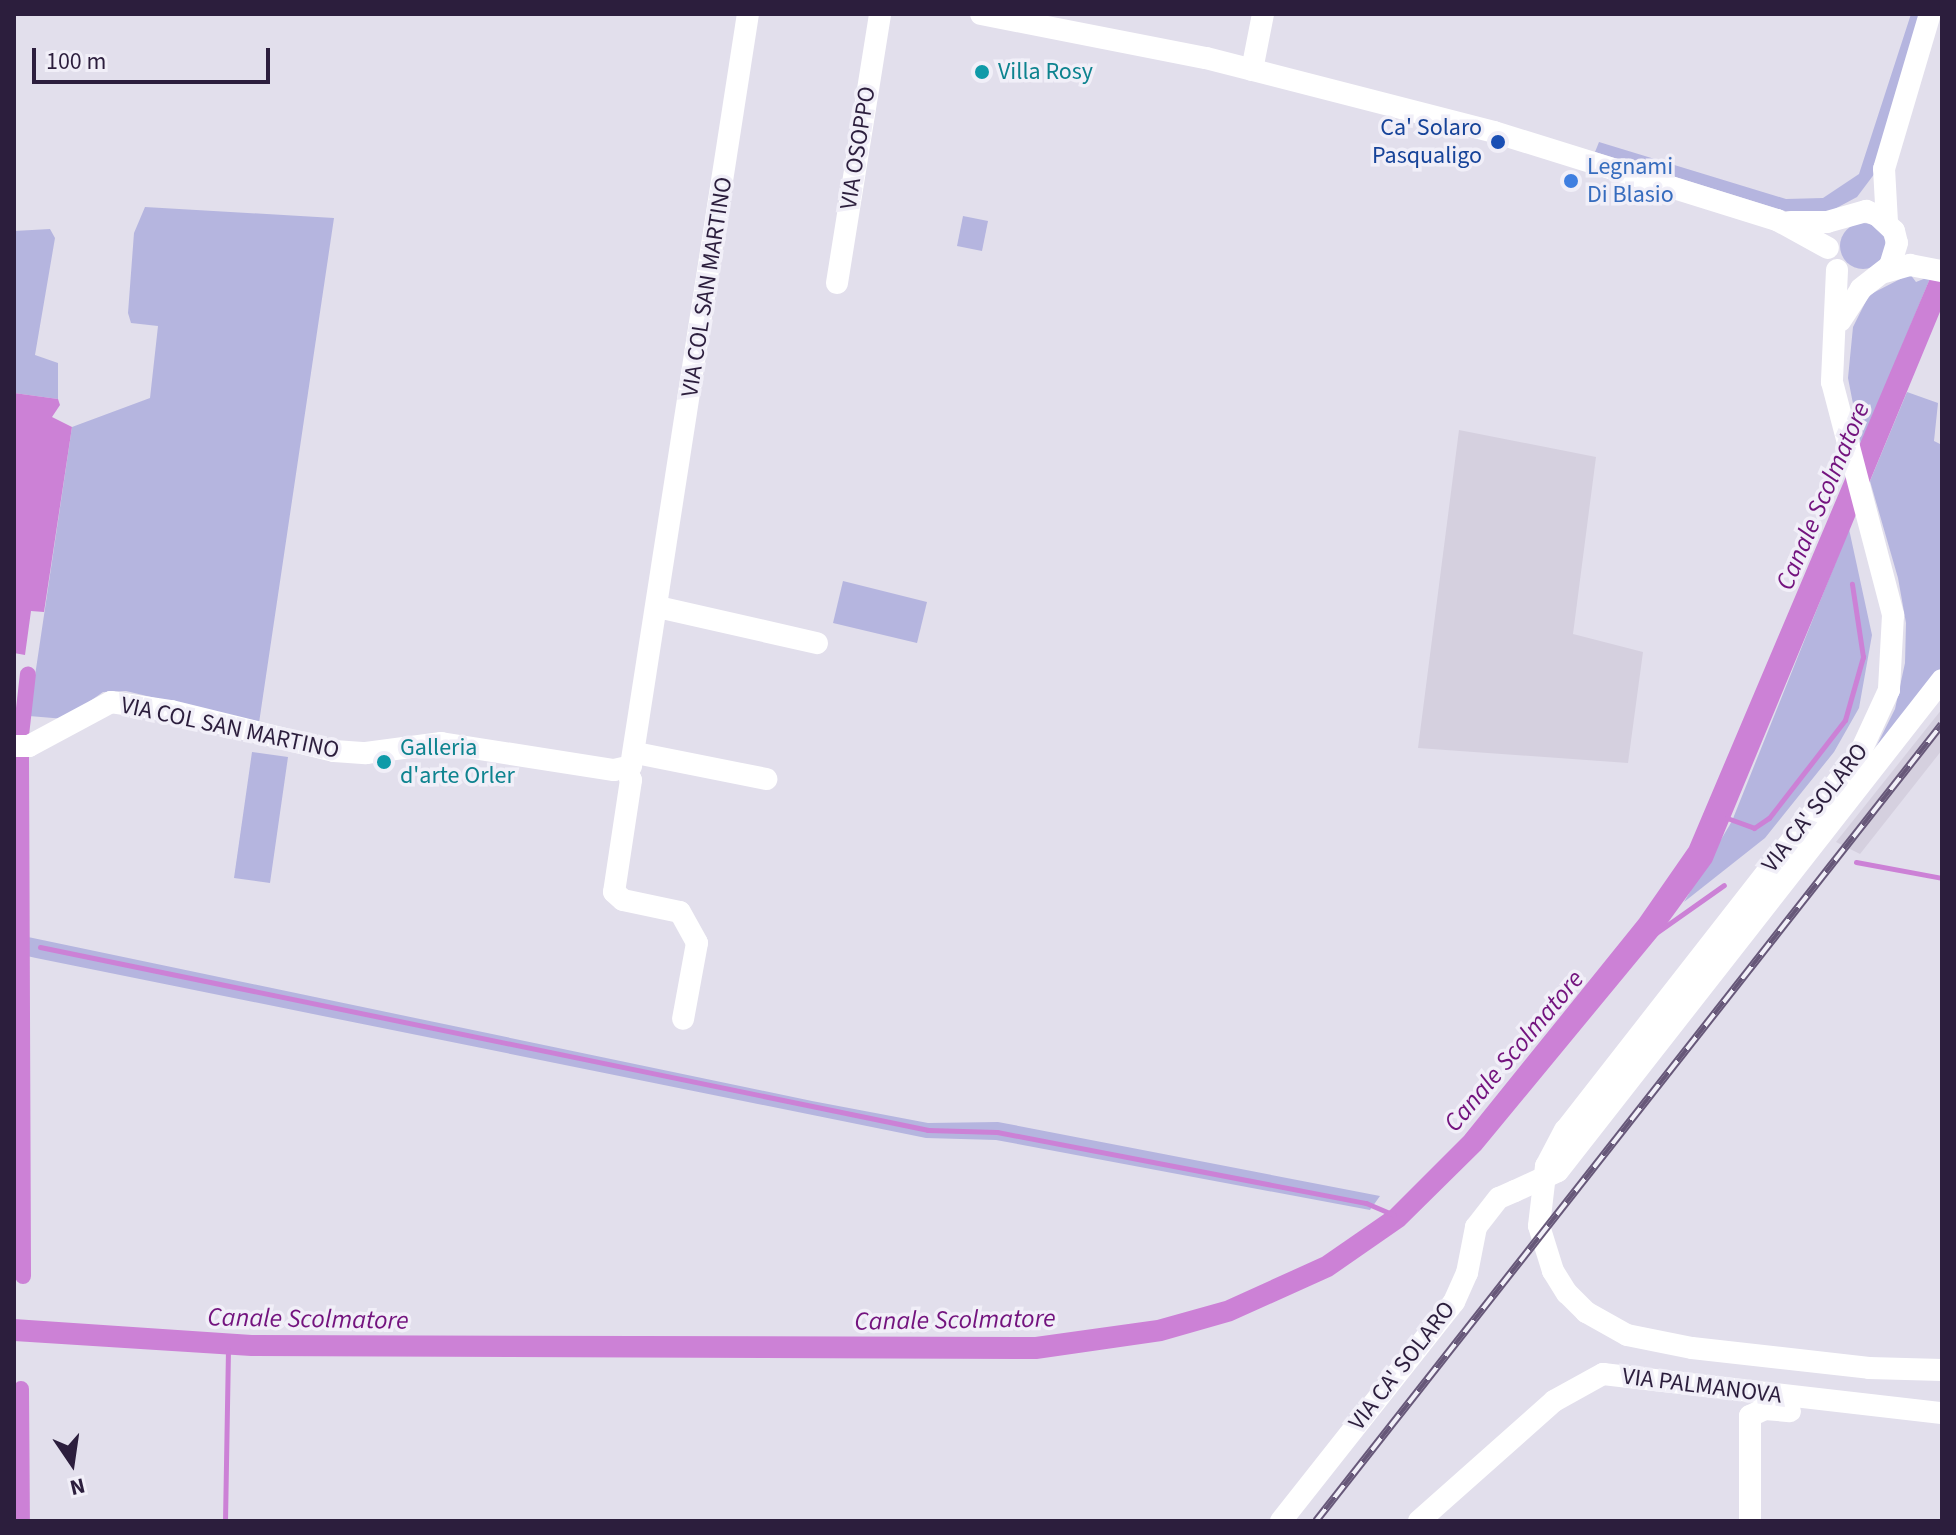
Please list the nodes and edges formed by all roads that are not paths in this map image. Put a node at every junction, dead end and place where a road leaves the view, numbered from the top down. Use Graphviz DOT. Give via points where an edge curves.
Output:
graph roads {
  1 [pos="748,14"];
  2 [pos="880,14"];
  3 [pos="981,14"];
  4 [pos="1263,14"];
  5 [pos="1930,14"];
  6 [pos="1252,70"];
  7 [pos="1884,169"];
  8 [pos="1848,215"];
  9 [pos="1777,220"];
  10 [pos="1890,226"];
  11 [pos="1828,248"];
  12 [pos="1837,270"];
  13 [pos="1938,270"];
  14 [pos="1878,275"];
  15 [pos="837,283"];
  16 [pos="1838,327"];
  17 [pos="658,607"];
  18 [pos="817,643"];
  19 [pos="1942,680"];
  20 [pos="14,746"];
  21 [pos="631,761"];
  22 [pos="766,779"];
  23 [pos="683,1019"];
  24 [pos="1942,1370"];
  25 [pos="1942,1413"];
  26 [pos="1942,1428"];
  27 [pos="1281,1521"];
  28 [pos="1419,1521"];
  29 [pos="1750,1521"];
  1 -- 17 [label="street, VIA COL SAN MARTINO"];
  2 -- 15 [label="street, VIA OSOPPO"];
  3 -- 6 [label="street"];
  4 -- 6 [label="street"];
  5 -- 7 [label="street"];
  6 -- 9 [label="street" via="1523,140"];
  7 -- 8 [label="street"];
  7 -- 10 [label="street, VIA CA' SOLARO"];
  8 -- 9 [label="street" via="1809,224"];
  8 -- 10 [label="street" via="1877,215"];
  8 -- 11 [label="street" via="1829,236"];
  9 -- 11 [label="street"];
  10 -- 13 [label="street"];
  10 -- 14 [label="street, VIA CA' SOLARO" via="1895,255"];
  11 -- 12 [label="street, VIA CA' SOLARO"];
  12 -- 14 [label="street" via="1859,280"];
  12 -- 16 [label="street, VIA CA' SOLARO"];
  13 -- 14 [label="street" via="1901,265"];
  14 -- 16 [label="street, VIA CA' SOLARO"];
  16 -- 24 [label="street, VIA CA' SOLARO" via="1832,382 1895,632 1889,690 1874,729 1565,1130 1546,1166 1539,1226 1553,1271 1567,1293 1586,1312 1627,1335 1692,1348 1869,1368"];
  17 -- 18 [label="street"];
  17 -- 21 [label="street, VIA COL SAN MARTINO"];
  19 -- 27 [label="street, VIA CA' SOLARO, bridge" via="1558,1171 1499,1198 1476,1227 1467,1273 1448,1310"];
  20 -- 21 [label="street, VIA COL SAN MARTINO" via="41,741 111,702 199,717 334,751 375,753 441,743"];
  21 -- 22 [label="street, VIA COL SAN MARTINO"];
  21 -- 23 [label="street" via="614,892 623,900 680,912 697,943"];
  25 -- 28 [label="street, VIA PALMANOVA" via="1603,1374 1554,1401"];
  26 -- 29 [label="street" via="1757,1411 1749,1421"];
}
